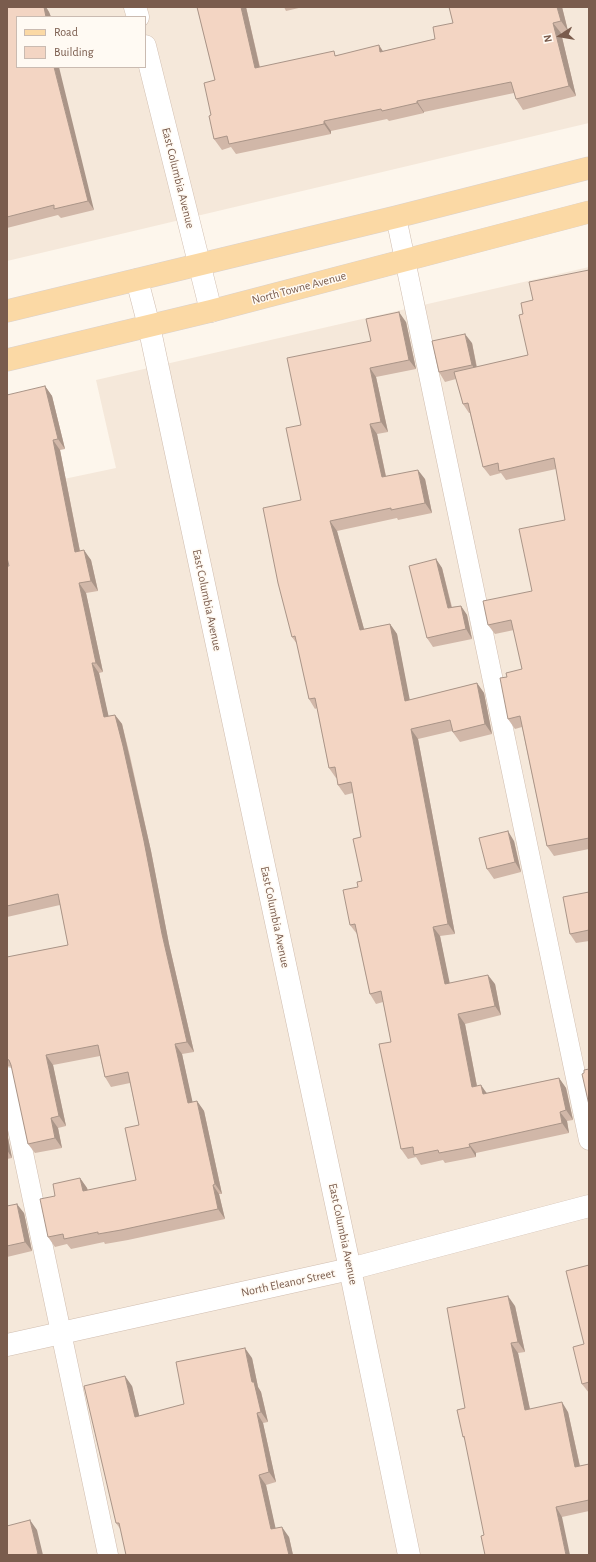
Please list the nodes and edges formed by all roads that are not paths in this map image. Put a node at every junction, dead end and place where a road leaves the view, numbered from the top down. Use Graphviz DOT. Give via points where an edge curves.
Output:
graph roads {
  1 [pos="146,50"];
  2 [pos="589,168"];
  3 [pos="589,212"];
  4 [pos="396,217"];
  5 [pos="406,260"];
  6 [pos="199,264"];
  7 [pos="137,280"];
  8 [pos="7,311"];
  9 [pos="211,311"];
  10 [pos="149,326"];
  11 [pos="7,360"];
  12 [pos="7,1076"];
  13 [pos="589,1140"];
  14 [pos="589,1206"];
  15 [pos="350,1269"];
  16 [pos="62,1333"];
  17 [pos="7,1345"];
  18 [pos="108,1555"];
  19 [pos="409,1555"];
  1 -- 6 [label="street, East Columbia Avenue"];
  2 -- 4 [label="main road"];
  3 -- 5 [label="main road, North Towne Avenue"];
  4 -- 5 [label="lane"];
  4 -- 6 [label="main road"];
  5 -- 9 [label="main road, North Towne Avenue"];
  5 -- 13 [label="lane"];
  6 -- 7 [label="main road"];
  6 -- 9 [label="street, East Columbia Avenue"];
  7 -- 8 [label="main road"];
  7 -- 10 [label="street, East Columbia Avenue"];
  9 -- 10 [label="main road, North Towne Avenue"];
  10 -- 11 [label="main road, North Towne Avenue"];
  10 -- 15 [label="street, East Columbia Avenue"];
  12 -- 16 [label="lane"];
  14 -- 15 [label="street, North Eleanor Street"];
  15 -- 16 [label="street, North Eleanor Street"];
  15 -- 19 [label="street, East Columbia Avenue"];
  16 -- 17 [label="street, North Eleanor Street"];
  16 -- 18 [label="lane"];
}
